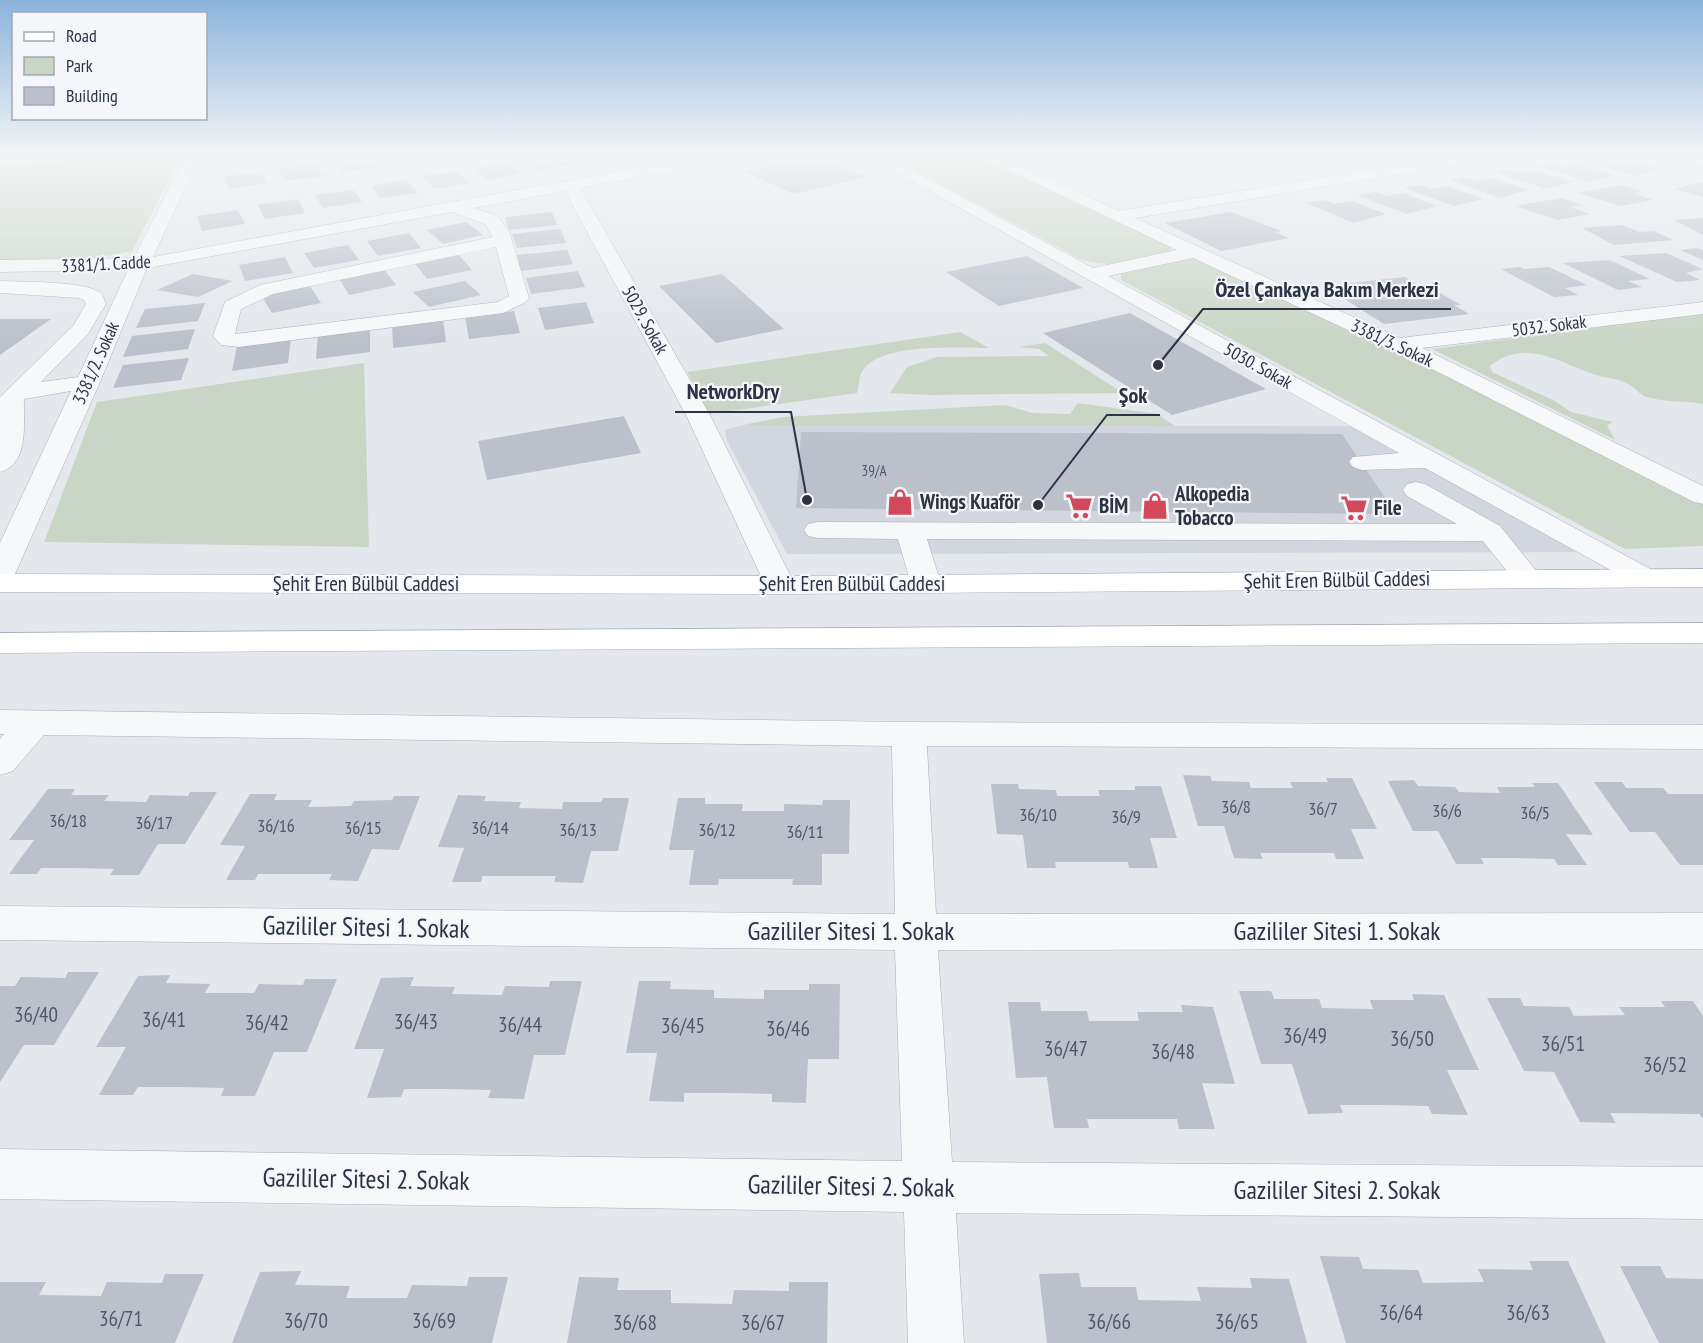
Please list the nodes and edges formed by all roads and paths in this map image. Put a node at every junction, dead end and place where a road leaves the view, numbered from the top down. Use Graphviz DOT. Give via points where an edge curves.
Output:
graph roads {
  1 [pos="164,216"];
  2 [pos="406,216"];
  3 [pos="479,216"];
  4 [pos="587,216"];
  5 [pos="983,216"];
  6 [pos="1118,216"];
  7 [pos="503,240"];
  8 [pos="1196,252"];
  9 [pos="140,264"];
  10 [pos="0,267"];
  11 [pos="1090,274"];
  12 [pos="0,287"];
  13 [pos="1703,308"];
  14 [pos="1396,345"];
  15 [pos="89,382"];
  16 [pos="16,392"];
  17 [pos="1431,460"];
  18 [pos="1362,462"];
  19 [pos="0,464"];
  20 [pos="1416,490"];
  21 [pos="1703,496"];
  22 [pos="818,530"];
  23 [pos="910,530"];
  24 [pos="1491,533"];
  25 [pos="0,574"];
  26 [pos="1527,578"];
  27 [pos="1646,578"];
  28 [pos="1703,578"];
  29 [pos="0,583"];
  30 [pos="926,584"];
  31 [pos="780,585"];
  32 [pos="1703,633"];
  33 [pos="0,643"];
  34 [pos="17,722"];
  35 [pos="909,734"];
  36 [pos="1703,737"];
  37 [pos="0,762"];
  38 [pos="0,923"];
  39 [pos="1703,931"];
  40 [pos="916,932"];
  41 [pos="0,1174"];
  42 [pos="928,1187"];
  43 [pos="1703,1193"];
  44 [pos="936,1343"];
  1 -- 9 [label="street, 3381/2. Sokak"];
  2 -- 9 [label="street, 3381/1. Cadde"];
  3 -- 7 [label="street" via="491,220"];
  4 -- 31 [label="street, 5029. Sokak" via="699,417"];
  5 -- 11 [label="street, 5030. Sokak"];
  6 -- 8 [label="street, 3381/3. Sokak"];
  7 -- 7 [label="street" via="519,298 503,307 239,341 224,336 232,306 267,289"];
  8 -- 11 [label="street"];
  8 -- 14 [label="street, 3381/3. Sokak"];
  9 -- 10 [label="street, 3381/1. Cadde"];
  9 -- 15 [label="street, 3381/2. Sokak"];
  11 -- 17 [label="street, 5030. Sokak"];
  12 -- 16 [label="street" via="81,292 93,296 96,304 81,330"];
  13 -- 14 [label="street, 5032. Sokak"];
  14 -- 21 [label="street, 3381/3. Sokak"];
  15 -- 16 [label="street"];
  15 -- 25 [label="street, 3381/2. Sokak"];
  16 -- 19 [label="street" via="12,397 9,454"];
  17 -- 18 [label="street"];
  17 -- 27 [label="street, 5030. Sokak"];
  20 -- 24 [label="street"];
  22 -- 23 [label="street"];
  23 -- 24 [label="street"];
  23 -- 30 [label="street"];
  24 -- 26 [label="street"];
  26 -- 27 [label="main road, Şehit Eren Bülbül Caddesi"];
  26 -- 30 [label="main road, Şehit Eren Bülbül Caddesi"];
  27 -- 28 [label="main road, Şehit Eren Bülbül Caddesi"];
  29 -- 31 [label="main road, Şehit Eren Bülbül Caddesi"];
  30 -- 31 [label="main road, Şehit Eren Bülbül Caddesi"];
  32 -- 33 [label="main road"];
  34 -- 35 [label="street"];
  34 -- 37 [label="street"];
  35 -- 36 [label="street"];
  35 -- 40 [label="street"];
  38 -- 40 [label="street, Gazililer Sitesi 1. Sokak"];
  39 -- 40 [label="street, Gazililer Sitesi 1. Sokak"];
  40 -- 42 [label="street"];
  41 -- 42 [label="street, Gazililer Sitesi 2. Sokak"];
  42 -- 43 [label="street, Gazililer Sitesi 2. Sokak"];
  42 -- 44 [label="street"];
}
